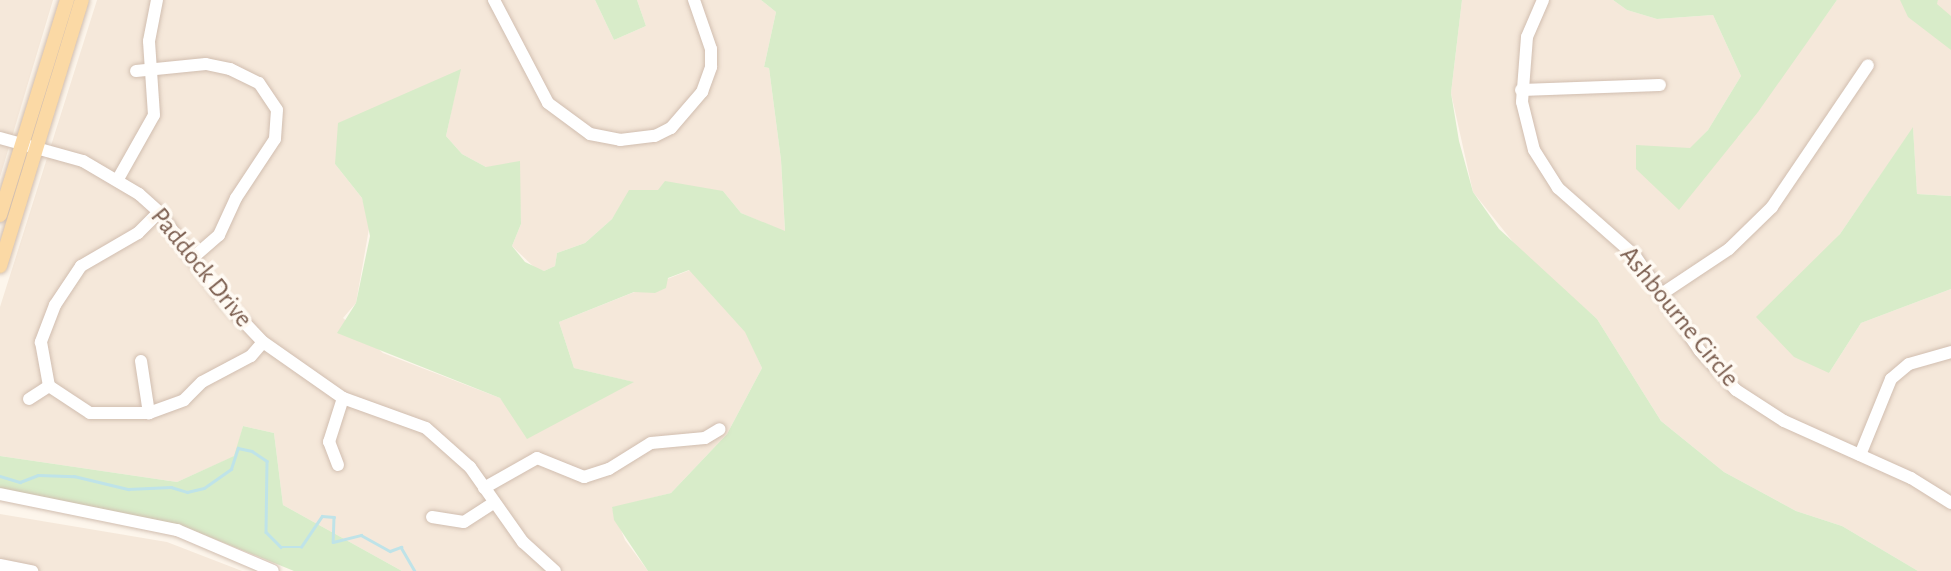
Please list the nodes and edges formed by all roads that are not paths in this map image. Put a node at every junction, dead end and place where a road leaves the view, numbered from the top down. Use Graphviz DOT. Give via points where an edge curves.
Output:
graph roads {
  1 [pos="67,0"];
  2 [pos="82,0"];
  3 [pos="157,0"];
  4 [pos="494,0"];
  5 [pos="694,0"];
  6 [pos="1542,0"];
  7 [pos="1868,65"];
  8 [pos="152,70"];
  9 [pos="136,71"];
  10 [pos="1660,85"];
  11 [pos="1521,90"];
  12 [pos="0,138"];
  13 [pos="23,141"];
  14 [pos="38,146"];
  15 [pos="118,179"];
  16 [pos="159,212"];
  17 [pos="0,215"];
  18 [pos="193,258"];
  19 [pos="0,266"];
  20 [pos="1663,293"];
  21 [pos="263,342"];
  22 [pos="1951,352"];
  23 [pos="141,361"];
  24 [pos="49,386"];
  25 [pos="343,398"];
  26 [pos="29,399"];
  27 [pos="149,413"];
  28 [pos="720,429"];
  29 [pos="1860,455"];
  30 [pos="338,465"];
  31 [pos="484,488"];
  32 [pos="0,494"];
  33 [pos="493,503"];
  34 [pos="1951,503"];
  35 [pos="432,517"];
  36 [pos="0,565"];
  37 [pos="32,571"];
  38 [pos="273,571"];
  39 [pos="555,571"];
  1 -- 13 [label="main road"];
  2 -- 14 [label="main road"];
  3 -- 8 [label="street" via="149,41"];
  4 -- 5 [label="street" via="548,103 590,134 621,140 655,136 671,128 702,92 711,67 711,49"];
  6 -- 11 [label="street, Ashbourne Circle" via="1527,37"];
  7 -- 20 [label="street" via="1766,214 1729,249"];
  8 -- 9 [label="street"];
  8 -- 15 [label="street" via="154,115"];
  8 -- 18 [label="street" via="206,64 230,69 259,83 277,110 275,139 236,198 219,235"];
  10 -- 11 [label="street"];
  11 -- 20 [label="street, Ashbourne Circle" via="1526,128 1546,173 1578,211 1635,256"];
  12 -- 13 [label="street, Paddock Drive"];
  13 -- 14 [label="street, Paddock Drive"];
  13 -- 17 [label="main road"];
  14 -- 15 [label="street, Paddock Drive"];
  14 -- 19 [label="main road"];
  15 -- 16 [label="street, Paddock Drive"];
  16 -- 18 [label="street, Paddock Drive"];
  16 -- 24 [label="street" via="138,233 81,265 55,305 41,342"];
  18 -- 21 [label="street, Paddock Drive"];
  20 -- 29 [label="street, Ashbourne Circle" via="1700,351 1736,390 1784,421"];
  21 -- 25 [label="street, Paddock Drive"];
  21 -- 27 [label="street" via="251,356 202,382 184,400"];
  22 -- 29 [label="street" via="1909,364 1892,379"];
  23 -- 27 [label="street"];
  24 -- 26 [label="street"];
  24 -- 27 [label="street" via="90,413"];
  25 -- 30 [label="street" via="329,442"];
  25 -- 31 [label="street, Paddock Drive" via="426,428 470,467"];
  28 -- 31 [label="street" via="705,438 651,443 609,469 584,477 537,458"];
  29 -- 34 [label="street, Ashbourne Circle"];
  31 -- 33 [label="street, Paddock Drive"];
  32 -- 38 [label="street" via="177,530"];
  33 -- 35 [label="street" via="464,522"];
  33 -- 39 [label="street, Paddock Drive" via="523,542"];
  36 -- 37 [label="street"];
}
